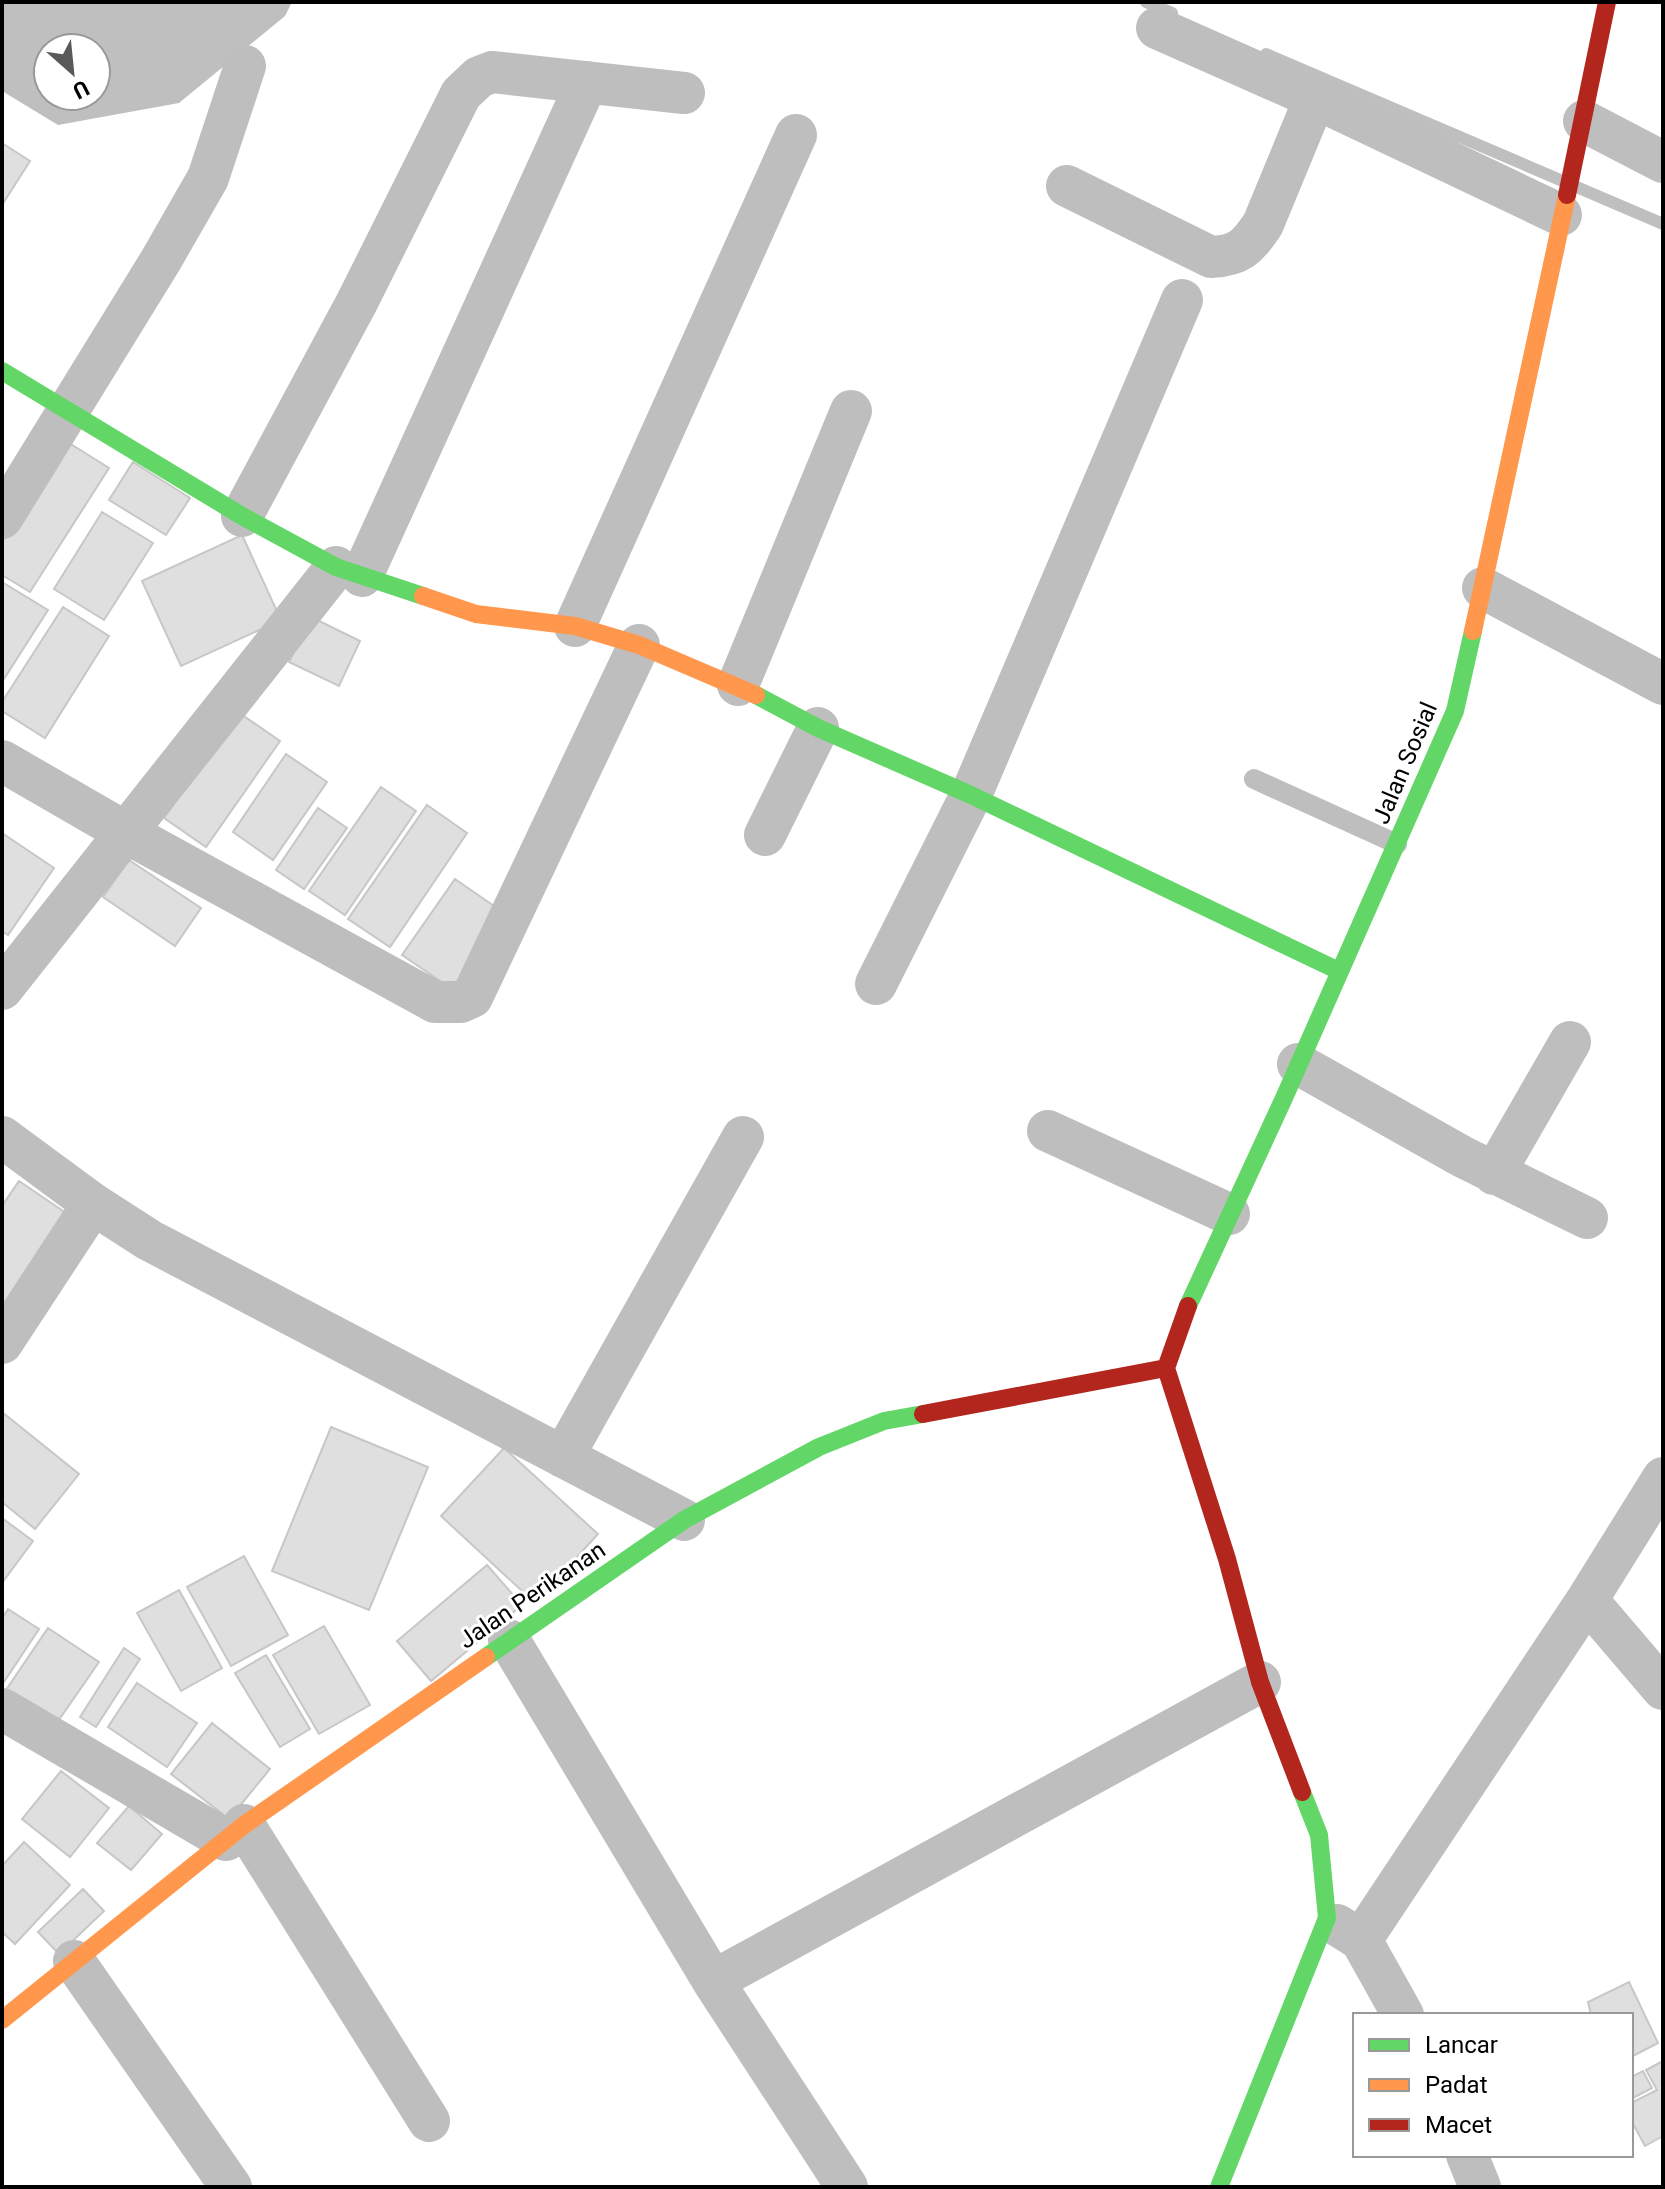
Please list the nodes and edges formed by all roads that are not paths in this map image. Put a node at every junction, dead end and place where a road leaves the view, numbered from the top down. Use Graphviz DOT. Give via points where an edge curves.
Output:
graph roads {
  1 [pos="1607,2"];
  2 [pos="1157,28"];
  3 [pos="245,66"];
  4 [pos="587,82"];
  5 [pos="684,93"];
  6 [pos="1315,98"];
  7 [pos="1580,134"];
  8 [pos="796,135"];
  9 [pos="1663,162"];
  10 [pos="1067,186"];
  11 [pos="1563,207"];
  12 [pos="1182,300"];
  13 [pos="2,371"];
  14 [pos="851,411"];
  15 [pos="67,412"];
  16 [pos="242,516"];
  17 [pos="2,518"];
  18 [pos="349,571"];
  19 [pos="1483,588"];
  20 [pos="575,626"];
  21 [pos="639,645"];
  22 [pos="1663,684"];
  23 [pos="738,685"];
  24 [pos="818,728"];
  25 [pos="2,761"];
  26 [pos="1254,779"];
  27 [pos="971,795"];
  28 [pos="125,832"];
  29 [pos="765,835"];
  30 [pos="1397,844"];
  31 [pos="1339,971"];
  32 [pos="876,984"];
  33 [pos="2,989"];
  34 [pos="1570,1042"];
  35 [pos="1298,1064"];
  36 [pos="1048,1131"];
  37 [pos="2,1137"];
  38 [pos="743,1137"];
  39 [pos="1494,1174"];
  40 [pos="93,1204"];
  41 [pos="1229,1214"];
  42 [pos="1587,1218"];
  43 [pos="2,1343"];
  44 [pos="1166,1368"];
  45 [pos="563,1457"];
  46 [pos="1663,1478"];
  47 [pos="684,1520"];
  48 [pos="1587,1600"];
  49 [pos="509,1640"];
  50 [pos="1260,1682"];
  51 [pos="1663,1689"];
  52 [pos="2,1709"];
  53 [pos="235,1832"];
  54 [pos="1344,1929"];
  55 [pos="74,1961"];
  56 [pos="713,1981"];
  57 [pos="1402,2013"];
  58 [pos="2,2020"];
  59 [pos="429,2121"];
  60 [pos="1468,2157"];
  61 [pos="231,2187"];
  62 [pos="847,2187"];
  63 [pos="1219,2187"];
  64 [pos="1480,2187"];
  1 -- 7 [label="street"];
  2 -- 6 [label="street"];
  3 -- 15 [label="street" via="208,178"];
  4 -- 5 [label="street"];
  4 -- 16 [label="street" via="492,72 461,94"];
  4 -- 18 [label="street"];
  6 -- 10 [label="street" via="1263,224 1251,243 1230,256 1211,257"];
  6 -- 11 [label="street"];
  7 -- 9 [label="street"];
  7 -- 11 [label="street, Jalan Sosial"];
  8 -- 20 [label="street"];
  11 -- 19 [label="street, Jalan Sosial"];
  12 -- 27 [label="street"];
  13 -- 15 [label="street"];
  14 -- 23 [label="street"];
  15 -- 16 [label="street"];
  15 -- 17 [label="street"];
  16 -- 18 [label="street"];
  18 -- 20 [label="street" via="476,614"];
  18 -- 28 [label="street"];
  19 -- 22 [label="street"];
  19 -- 30 [label="street, Jalan Sosial" via="1455,711"];
  20 -- 21 [label="street"];
  21 -- 23 [label="street"];
  21 -- 28 [label="street" via="472,997 461,1002 435,1002"];
  23 -- 24 [label="street"];
  24 -- 27 [label="street"];
  24 -- 29 [label="street"];
  25 -- 28 [label="street"];
  26 -- 30 [label="lane"];
  27 -- 31 [label="street"];
  27 -- 32 [label="street"];
  28 -- 33 [label="street"];
  30 -- 31 [label="street, Jalan Sosial"];
  31 -- 35 [label="street, Jalan Sosial"];
  34 -- 39 [label="street"];
  35 -- 39 [label="street"];
  35 -- 41 [label="street, Jalan Sosial"];
  36 -- 41 [label="street"];
  37 -- 40 [label="street"];
  38 -- 45 [label="street"];
  39 -- 42 [label="street"];
  40 -- 43 [label="street"];
  40 -- 45 [label="street" via="149,1240"];
  41 -- 44 [label="street, Jalan Sosial"];
  44 -- 47 [label="street, Jalan Perikanan" via="884,1421 819,1447"];
  44 -- 50 [label="street"];
  45 -- 47 [label="street"];
  46 -- 48 [label="street"];
  47 -- 49 [label="street, Jalan Perikanan"];
  48 -- 51 [label="street"];
  48 -- 54 [label="street"];
  49 -- 53 [label="street, Jalan Perikanan"];
  49 -- 56 [label="street"];
  50 -- 54 [label="street" via="1319,1835"];
  50 -- 56 [label="street"];
  52 -- 53 [label="street"];
  53 -- 55 [label="street, Jalan Perikanan"];
  53 -- 59 [label="street"];
  54 -- 57 [label="street"];
  54 -- 63 [label="street"];
  55 -- 58 [label="street, Jalan Perikanan"];
  55 -- 61 [label="street"];
  56 -- 62 [label="street"];
  60 -- 64 [label="street"];
}
